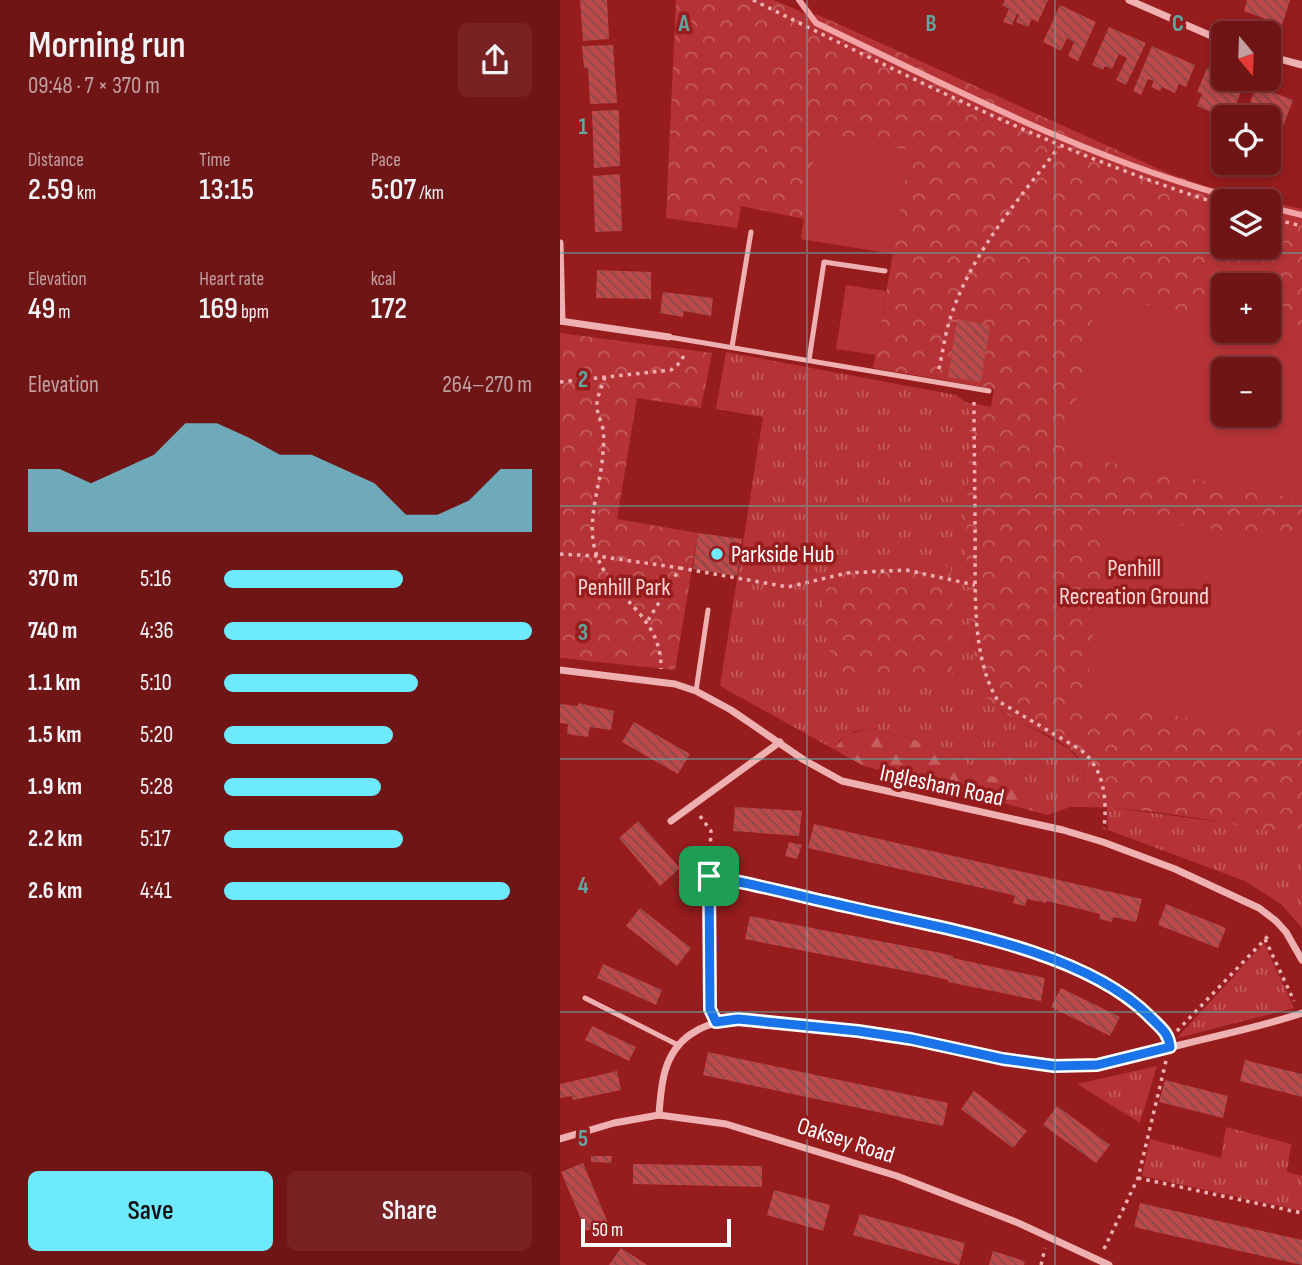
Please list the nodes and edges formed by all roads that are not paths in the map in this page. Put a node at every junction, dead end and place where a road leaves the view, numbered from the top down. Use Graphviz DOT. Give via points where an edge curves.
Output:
graph roads {
  1 [pos="1129,0"];
  2 [pos="1211,36"];
  3 [pos="1281,59"];
  4 [pos="1302,65"];
  5 [pos="751,232"];
  6 [pos="560,243"];
  7 [pos="885,271"];
  8 [pos="561,321"];
  9 [pos="669,337"];
  10 [pos="732,347"];
  11 [pos="809,360"];
  12 [pos="989,391"];
  13 [pos="708,610"];
  14 [pos="560,670"];
  15 [pos="696,691"];
  16 [pos="780,742"];
  17 [pos="671,821"];
  18 [pos="1302,960"];
  19 [pos="586,998"];
  20 [pos="1301,1013"];
  21 [pos="678,1045"];
  22 [pos="659,1115"];
  23 [pos="560,1139"];
  24 [pos="1109,1265"];
  1 -- 2 [label="street"];
  3 -- 4 [label="street"];
  5 -- 10 [label="lane"];
  6 -- 8 [label="street"];
  7 -- 11 [label="lane" via="824,262"];
  8 -- 9 [label="street"];
  9 -- 10 [label="lane"];
  10 -- 11 [label="lane"];
  11 -- 12 [label="lane"];
  13 -- 15 [label="lane"];
  14 -- 15 [label="street, Inglesham Road" via="660,681"];
  15 -- 16 [label="street, Inglesham Road"];
  16 -- 17 [label="street"];
  16 -- 18 [label="street, Inglesham Road" via="825,773 851,784 1063,830 1225,891 1259,908 1281,926"];
  19 -- 21 [label="lane"];
  20 -- 21 [label="street" via="1119,1061 1076,1067 1003,1059 836,1028 738,1019 716,1022"];
  21 -- 22 [label="street" via="664,1070"];
  22 -- 23 [label="street, Oaksey Road"];
  22 -- 24 [label="street, Oaksey Road" via="738,1128 885,1172 1016,1222"];
}
